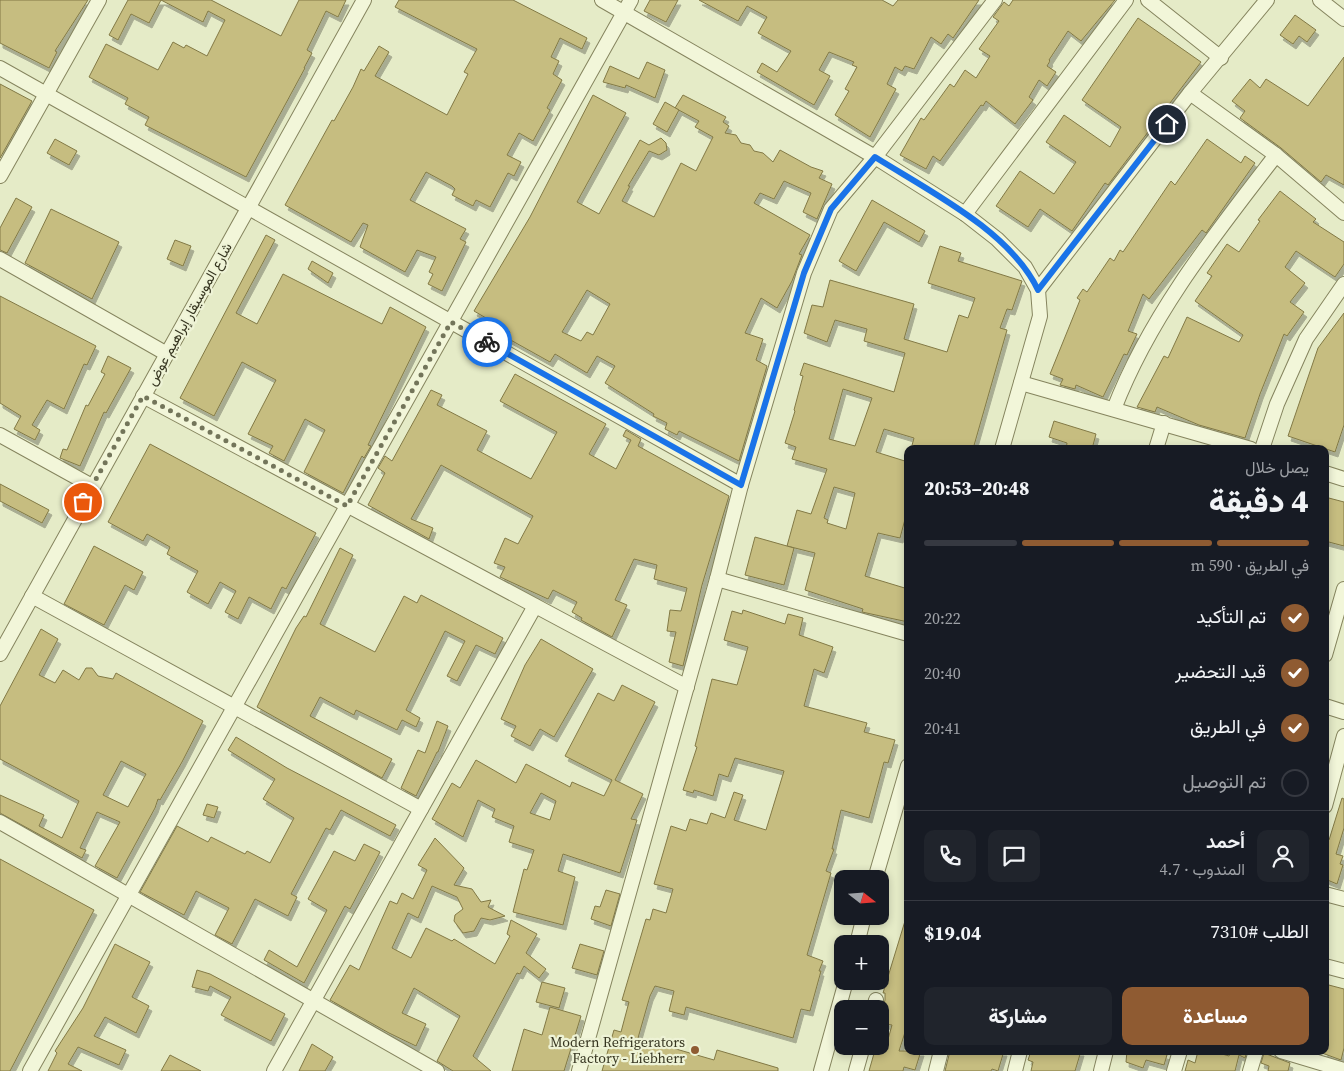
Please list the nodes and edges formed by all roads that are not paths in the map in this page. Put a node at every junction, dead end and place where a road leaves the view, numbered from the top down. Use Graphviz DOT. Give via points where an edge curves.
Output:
graph roads {
  1 [pos="99,0"];
  2 [pos="364,0"];
  3 [pos="602,0"];
  4 [pos="995,0"];
  5 [pos="1126,0"];
  6 [pos="1148,0"];
  7 [pos="1267,0"];
  8 [pos="1320,0"];
  9 [pos="628,6"];
  10 [pos="1344,19"];
  11 [pos="1221,58"];
  12 [pos="0,68"];
  13 [pos="1190,93"];
  14 [pos="47,94"];
  15 [pos="1276,155"];
  16 [pos="875,157"];
  17 [pos="0,176"];
  18 [pos="248,208"];
  19 [pos="1344,213"];
  20 [pos="964,214"];
  21 [pos="0,259"];
  22 [pos="1344,284"];
  23 [pos="1038,290"];
  24 [pos="451,322"];
  25 [pos="167,354"];
  26 [pos="1021,383"];
  27 [pos="143,396"];
  28 [pos="1114,409"];
  29 [pos="1164,423"];
  30 [pos="0,435"];
  31 [pos="1003,445"];
  32 [pos="1157,445"];
  33 [pos="1238,445"];
  34 [pos="1263,445"];
  35 [pos="1329,473"];
  36 [pos="1344,479"];
  37 [pos="741,485"];
  38 [pos="92,486"];
  39 [pos="347,506"];
  40 [pos="717,579"];
  41 [pos="1344,589"];
  42 [pos="32,596"];
  43 [pos="535,606"];
  44 [pos="904,633"];
  45 [pos="1329,641"];
  46 [pos="0,654"];
  47 [pos="687,687"];
  48 [pos="235,706"];
  49 [pos="1329,707"];
  50 [pos="1344,712"];
  51 [pos="1344,736"];
  52 [pos="904,782"];
  53 [pos="1329,791"];
  54 [pos="421,809"];
  55 [pos="0,822"];
  56 [pos="878,870"];
  57 [pos="1329,895"];
  58 [pos="129,896"];
  59 [pos="1344,899"];
  60 [pos="1329,967"];
  61 [pos="1344,971"];
  62 [pos="843,990"];
  63 [pos="313,1001"];
  64 [pos="860,1055"];
  65 [pos="940,1055"];
  66 [pos="1019,1055"];
  67 [pos="1105,1055"];
  68 [pos="1179,1055"];
  69 [pos="1255,1055"];
  70 [pos="1293,1055"];
  71 [pos="1339,1070"];
  72 [pos="30,1071"];
  73 [pos="274,1071"];
  74 [pos="437,1071"];
  75 [pos="579,1071"];
  76 [pos="820,1071"];
  77 [pos="856,1071"];
  78 [pos="936,1071"];
  79 [pos="1015,1071"];
  80 [pos="1101,1071"];
  81 [pos="1174,1071"];
  82 [pos="1250,1071"];
  1 -- 14 [label="street"];
  2 -- 18 [label="street, شارع الموسيقار إبراهيم عوض"];
  3 -- 9 [label="street"];
  4 -- 16 [label="street"];
  5 -- 20 [label="street"];
  6 -- 11 [label="street"];
  7 -- 11 [label="street"];
  8 -- 10 [label="street"];
  9 -- 16 [label="street"];
  9 -- 24 [label="street"];
  11 -- 13 [label="street"];
  12 -- 14 [label="street"];
  13 -- 15 [label="street"];
  13 -- 23 [label="street"];
  14 -- 17 [label="street"];
  14 -- 18 [label="street"];
  15 -- 19 [label="street"];
  15 -- 28 [label="street" via="1209,241 1166,306 1125,380"];
  16 -- 20 [label="street"];
  16 -- 37 [label="street" via="831,209 804,273"];
  18 -- 24 [label="street"];
  18 -- 25 [label="street, شارع الموسيقار إبراهيم عوض"];
  20 -- 23 [label="street" via="1014,255"];
  21 -- 25 [label="street"];
  22 -- 34 [label="street" via="1306,339 1277,404"];
  23 -- 26 [label="street" via="1040,316"];
  24 -- 37 [label="street"];
  24 -- 39 [label="street"];
  25 -- 27 [label="street, شارع الموسيقار إبراهيم عوض"];
  26 -- 28 [label="street"];
  26 -- 31 [label="street"];
  27 -- 38 [label="street, شارع الموسيقار إبراهيم عوض"];
  27 -- 39 [label="street"];
  28 -- 29 [label="street"];
  29 -- 32 [label="street"];
  29 -- 33 [label="street"];
  30 -- 38 [label="street"];
  35 -- 36 [label="street"];
  37 -- 40 [label="street"];
  38 -- 42 [label="street, شارع الموسيقار إبراهيم عوض"];
  39 -- 43 [label="street"];
  39 -- 48 [label="street"];
  40 -- 44 [label="street"];
  40 -- 47 [label="street"];
  41 -- 45 [label="street"];
  42 -- 46 [label="street, شارع الموسيقار إبراهيم عوض"];
  42 -- 48 [label="street"];
  43 -- 47 [label="street"];
  43 -- 54 [label="street"];
  47 -- 75 [label="street"];
  48 -- 54 [label="street"];
  48 -- 58 [label="street"];
  49 -- 50 [label="street"];
  51 -- 53 [label="street"];
  52 -- 56 [label="street"];
  54 -- 63 [label="street"];
  55 -- 58 [label="street"];
  57 -- 59 [label="street"];
  58 -- 63 [label="street"];
  58 -- 72 [label="street"];
  60 -- 61 [label="street"];
  62 -- 76 [label="street"];
  63 -- 73 [label="street"];
  63 -- 74 [label="street"];
  64 -- 77 [label="street"];
  65 -- 78 [label="street"];
  66 -- 79 [label="street"];
  67 -- 80 [label="street"];
  68 -- 81 [label="street"];
  69 -- 82 [label="street"];
  70 -- 71 [label="street"];
}
